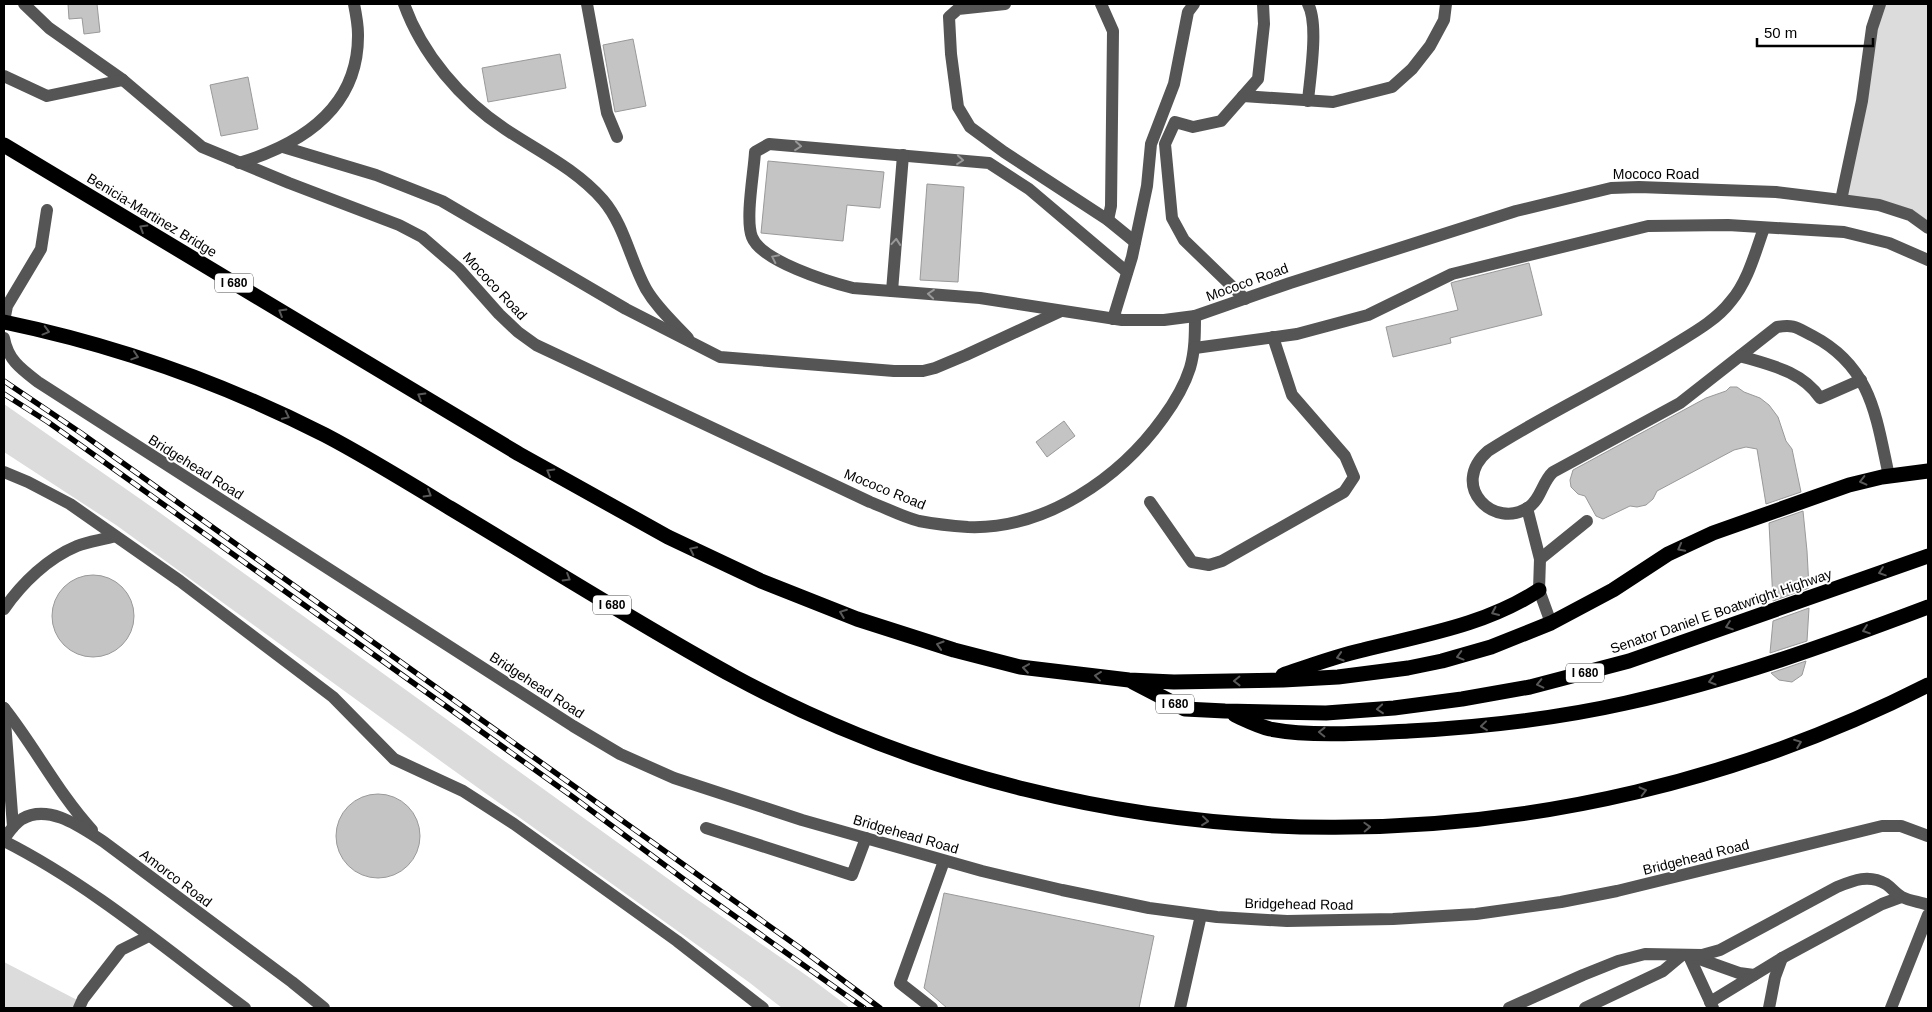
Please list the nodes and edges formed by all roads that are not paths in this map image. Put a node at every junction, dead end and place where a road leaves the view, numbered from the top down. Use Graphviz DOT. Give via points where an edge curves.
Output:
graph roads {
  1 [pos="24,4"];
  2 [pos="354,4"];
  3 [pos="404,4"];
  4 [pos="587,4"];
  5 [pos="1005,4"];
  6 [pos="1101,4"];
  7 [pos="1194,4"];
  8 [pos="1264,4"];
  9 [pos="1308,4"];
  10 [pos="1446,4"];
  11 [pos="1880,4"];
  12 [pos="4,76"];
  13 [pos="123,80"];
  14 [pos="1243,96"];
  15 [pos="1308,101"];
  16 [pos="617,137"];
  17 [pos="4,145"];
  18 [pos="283,147"];
  19 [pos="903,156"];
  20 [pos="238,163"];
  21 [pos="1841,200"];
  22 [pos="47,210"];
  23 [pos="1108,220"];
  24 [pos="1764,228"];
  25 [pos="1928,228"];
  26 [pos="1135,242"];
  27 [pos="1928,260"];
  28 [pos="1128,272"];
  29 [pos="892,291"];
  30 [pos="1245,299"];
  31 [pos="5,305"];
  32 [pos="1061,311"];
  33 [pos="1195,316"];
  34 [pos="1113,319"];
  35 [pos="4,321"];
  36 [pos="1272,337"];
  37 [pos="4,338"];
  38 [pos="697,346"];
  39 [pos="1195,348"];
  40 [pos="1740,356"];
  41 [pos="1861,380"];
  42 [pos="1928,471"];
  43 [pos="4,472"];
  44 [pos="1889,476"];
  45 [pos="1150,502"];
  46 [pos="1527,508"];
  47 [pos="1587,520"];
  48 [pos="115,536"];
  49 [pos="1928,556"];
  50 [pos="1540,558"];
  51 [pos="1539,590"];
  52 [pos="1928,607"];
  53 [pos="4,609"];
  54 [pos="1551,623"];
  55 [pos="889,630"];
  56 [pos="1129,680"];
  57 [pos="1266,680"];
  58 [pos="1928,685"];
  59 [pos="4,708"];
  60 [pos="1225,711"];
  61 [pos="13,826"];
  62 [pos="706,828"];
  63 [pos="1928,836"];
  64 [pos="866,838"];
  65 [pos="4,840"];
  66 [pos="104,842"];
  67 [pos="944,861"];
  68 [pos="1901,896"];
  69 [pos="1928,905"];
  70 [pos="1201,915"];
  71 [pos="1928,915"];
  72 [pos="149,936"];
  73 [pos="1685,956"];
  74 [pos="1782,958"];
  75 [pos="1754,975"];
  76 [pos="1712,1005"];
  77 [pos="80,1008"];
  78 [pos="245,1008"];
  79 [pos="324,1008"];
  80 [pos="763,1008"];
  81 [pos="932,1008"];
  82 [pos="1180,1008"];
  83 [pos="1509,1008"];
  84 [pos="1585,1008"];
  85 [pos="1769,1008"];
  86 [pos="1892,1008"];
  1 -- 13 [label="street, Mococo Road" via="49,28"];
  2 -- 18 [label="street" via="358,34 350,80 340,100 327,115 308,132"];
  3 -- 38 [label="street" via="430,54 450,81 483,114 561,164 604,201 620,227 646,288 659,308"];
  4 -- 16 [label="street" via="607,113"];
  5 -- 23 [label="street" via="958,9 949,17 958,107 970,127"];
  6 -- 23 [label="street" via="1112,31 1111,206"];
  7 -- 26 [label="street" via="1188,12 1174,84 1151,144 1147,186"];
  8 -- 14 [label="street" via="1258,79"];
  9 -- 15 [label="street" via="1313,20"];
  10 -- 15 [label="street" via="1444,20 1430,46 1392,87 1333,102"];
  11 -- 21 [label="street" via="1872,28 1862,101"];
  12 -- 13 [label="street" via="47,96"];
  13 -- 20 [label="street, Mococo Road" via="202,147"];
  14 -- 15 [label="street"];
  14 -- 30 [label="street" via="1221,122 1193,127 1175,122 1164,144 1172,218 1184,240"];
  55 -- 17 [label="highway, Benicia-Martinez Bridge / I 680, one-way" via="785,590 676,541 578,488"];
  18 -- 20 [label="street"];
  18 -- 38 [label="street" via="376,175 442,202 626,309"];
  19 -- 28 [label="street, one-way" via="989,163 1029,189"];
  29 -- 19 [label="street, one-way"];
  29 -- 19 [label="street, one-way" via="834,283 770,257 758,248 750,221 754,162 755,152 770,144"];
  20 -- 39 [label="street, Mococo Road" via="384,219 422,237 459,269 518,332 536,345 870,502 919,521 969,527 999,525 1061,506 1092,488 1126,461 1176,400 1190,369"];
  21 -- 25 [label="street, Mococo Road" via="1910,215"];
  21 -- 30 [label="street, Mococo Road" via="1776,192 1611,188 1516,211"];
  22 -- 31 [label="street" via="41,250"];
  23 -- 26 [label="street"];
  24 -- 27 [label="street" via="1844,232 1889,243"];
  24 -- 36 [label="street" via="1648,226 1452,274 1368,315 1297,334"];
  24 -- 46 [label="street" via="1738,292 1713,318 1662,352 1482,456 1472,478 1485,506 1499,512"];
  26 -- 28 [label="street"];
  28 -- 34 [label="street"];
  32 -- 29 [label="street, one-way" via="980,298"];
  30 -- 33 [label="street, Mococo Road"];
  31 -- 35 [label="street"];
  32 -- 34 [label="street"];
  32 -- 38 [label="street" via="923,371 745,360 720,357"];
  33 -- 34 [label="street" via="1164,320"];
  33 -- 39 [label="street, Mococo Road"];
  35 -- 58 [label="highway, I 680, one-way" via="138,357 266,406 387,470 708,662 799,709 926,760 1023,788 1098,805 1224,823 1325,828 1428,824 1529,814 1629,794 1726,768 1822,733"];
  36 -- 39 [label="street"];
  36 -- 45 [label="street" via="1292,395 1345,456 1354,477 1344,492 1222,562 1209,565 1192,562"];
  37 -- 64 [label="street, Bridgehead Road" via="6,351 19,367 46,387 620,754 674,778"];
  40 -- 41 [label="street" via="1784,369 1812,386 1820,398"];
  40 -- 41 [label="street" via="1777,327 1791,324 1823,342 1853,368"];
  40 -- 46 [label="street" via="1680,403 1553,472"];
  41 -- 44 [label="street" via="1870,397"];
  42 -- 44 [label="highway, Senator Daniel E Boatwright Highway / I 680"];
  43 -- 48 [label="street" via="70,504"];
  44 -- 54 [label="highway, Senator Daniel E Boatwright Highway / I 680, one-way" via="1834,490 1698,538 1614,590"];
  46 -- 50 [label="street"];
  47 -- 50 [label="street"];
  48 -- 53 [label="street" via="79,545 60,554 40,569"];
  48 -- 80 [label="street" via="320,686 350,712 394,759 463,791 514,824 677,941"];
  49 -- 60 [label="highway, Senator Daniel E Boatwright Highway / I 680, one-way" via="1662,650 1530,687 1462,700 1377,709 1300,713"];
  50 -- 51 [label="street"];
  51 -- 54 [label="street"];
  51 -- 57 [label="highway, one-way" via="1528,598 1449,630 1360,650"];
  52 -- 60 [label="highway, Senator Daniel E Boatwright Highway / I 680, one-way" via="1718,680 1556,716 1440,729 1321,732 1268,728"];
  54 -- 57 [label="highway, Senator Daniel E Boatwright Highway / I 680, one-way" via="1491,647 1425,665 1338,677"];
  56 -- 55 [label="highway, Senator Daniel E Boatwright Highway / I 680, one-way" via="1020,667"];
  57 -- 56 [label="highway, Senator Daniel E Boatwright Highway / I 680, one-way"];
  56 -- 60 [label="highway, Senator Daniel E Boatwright Highway / I 680" via="1185,709"];
  59 -- 61 [label="street"];
  59 -- 66 [label="street" via="82,818"];
  61 -- 65 [label="street, Amorco Road"];
  61 -- 66 [label="street, Amorco Road" via="32,814 43,814 79,826"];
  62 -- 64 [label="street" via="852,875"];
  63 -- 70 [label="street, Bridgehead Road" via="1901,826 1882,826 1617,891 1476,914 1287,920"];
  64 -- 67 [label="street, Bridgehead Road"];
  65 -- 72 [label="street" via="56,870"];
  66 -- 79 [label="street, Amorco Road"];
  67 -- 70 [label="street, Bridgehead Road" via="1062,890"];
  67 -- 81 [label="street" via="900,983"];
  68 -- 69 [label="street"];
  68 -- 73 [label="street" via="1876,879 1856,880 1720,950"];
  68 -- 74 [label="street"];
  70 -- 82 [label="street"];
  71 -- 86 [label="street"];
  72 -- 77 [label="street" via="121,950 82,998"];
  72 -- 78 [label="street"];
  73 -- 75 [label="street"];
  73 -- 76 [label="street"];
  73 -- 83 [label="street" via="1645,954 1618,961"];
  73 -- 84 [label="street" via="1663,971"];
  74 -- 75 [label="street"];
  74 -- 85 [label="street"];
  75 -- 76 [label="street"];
}
